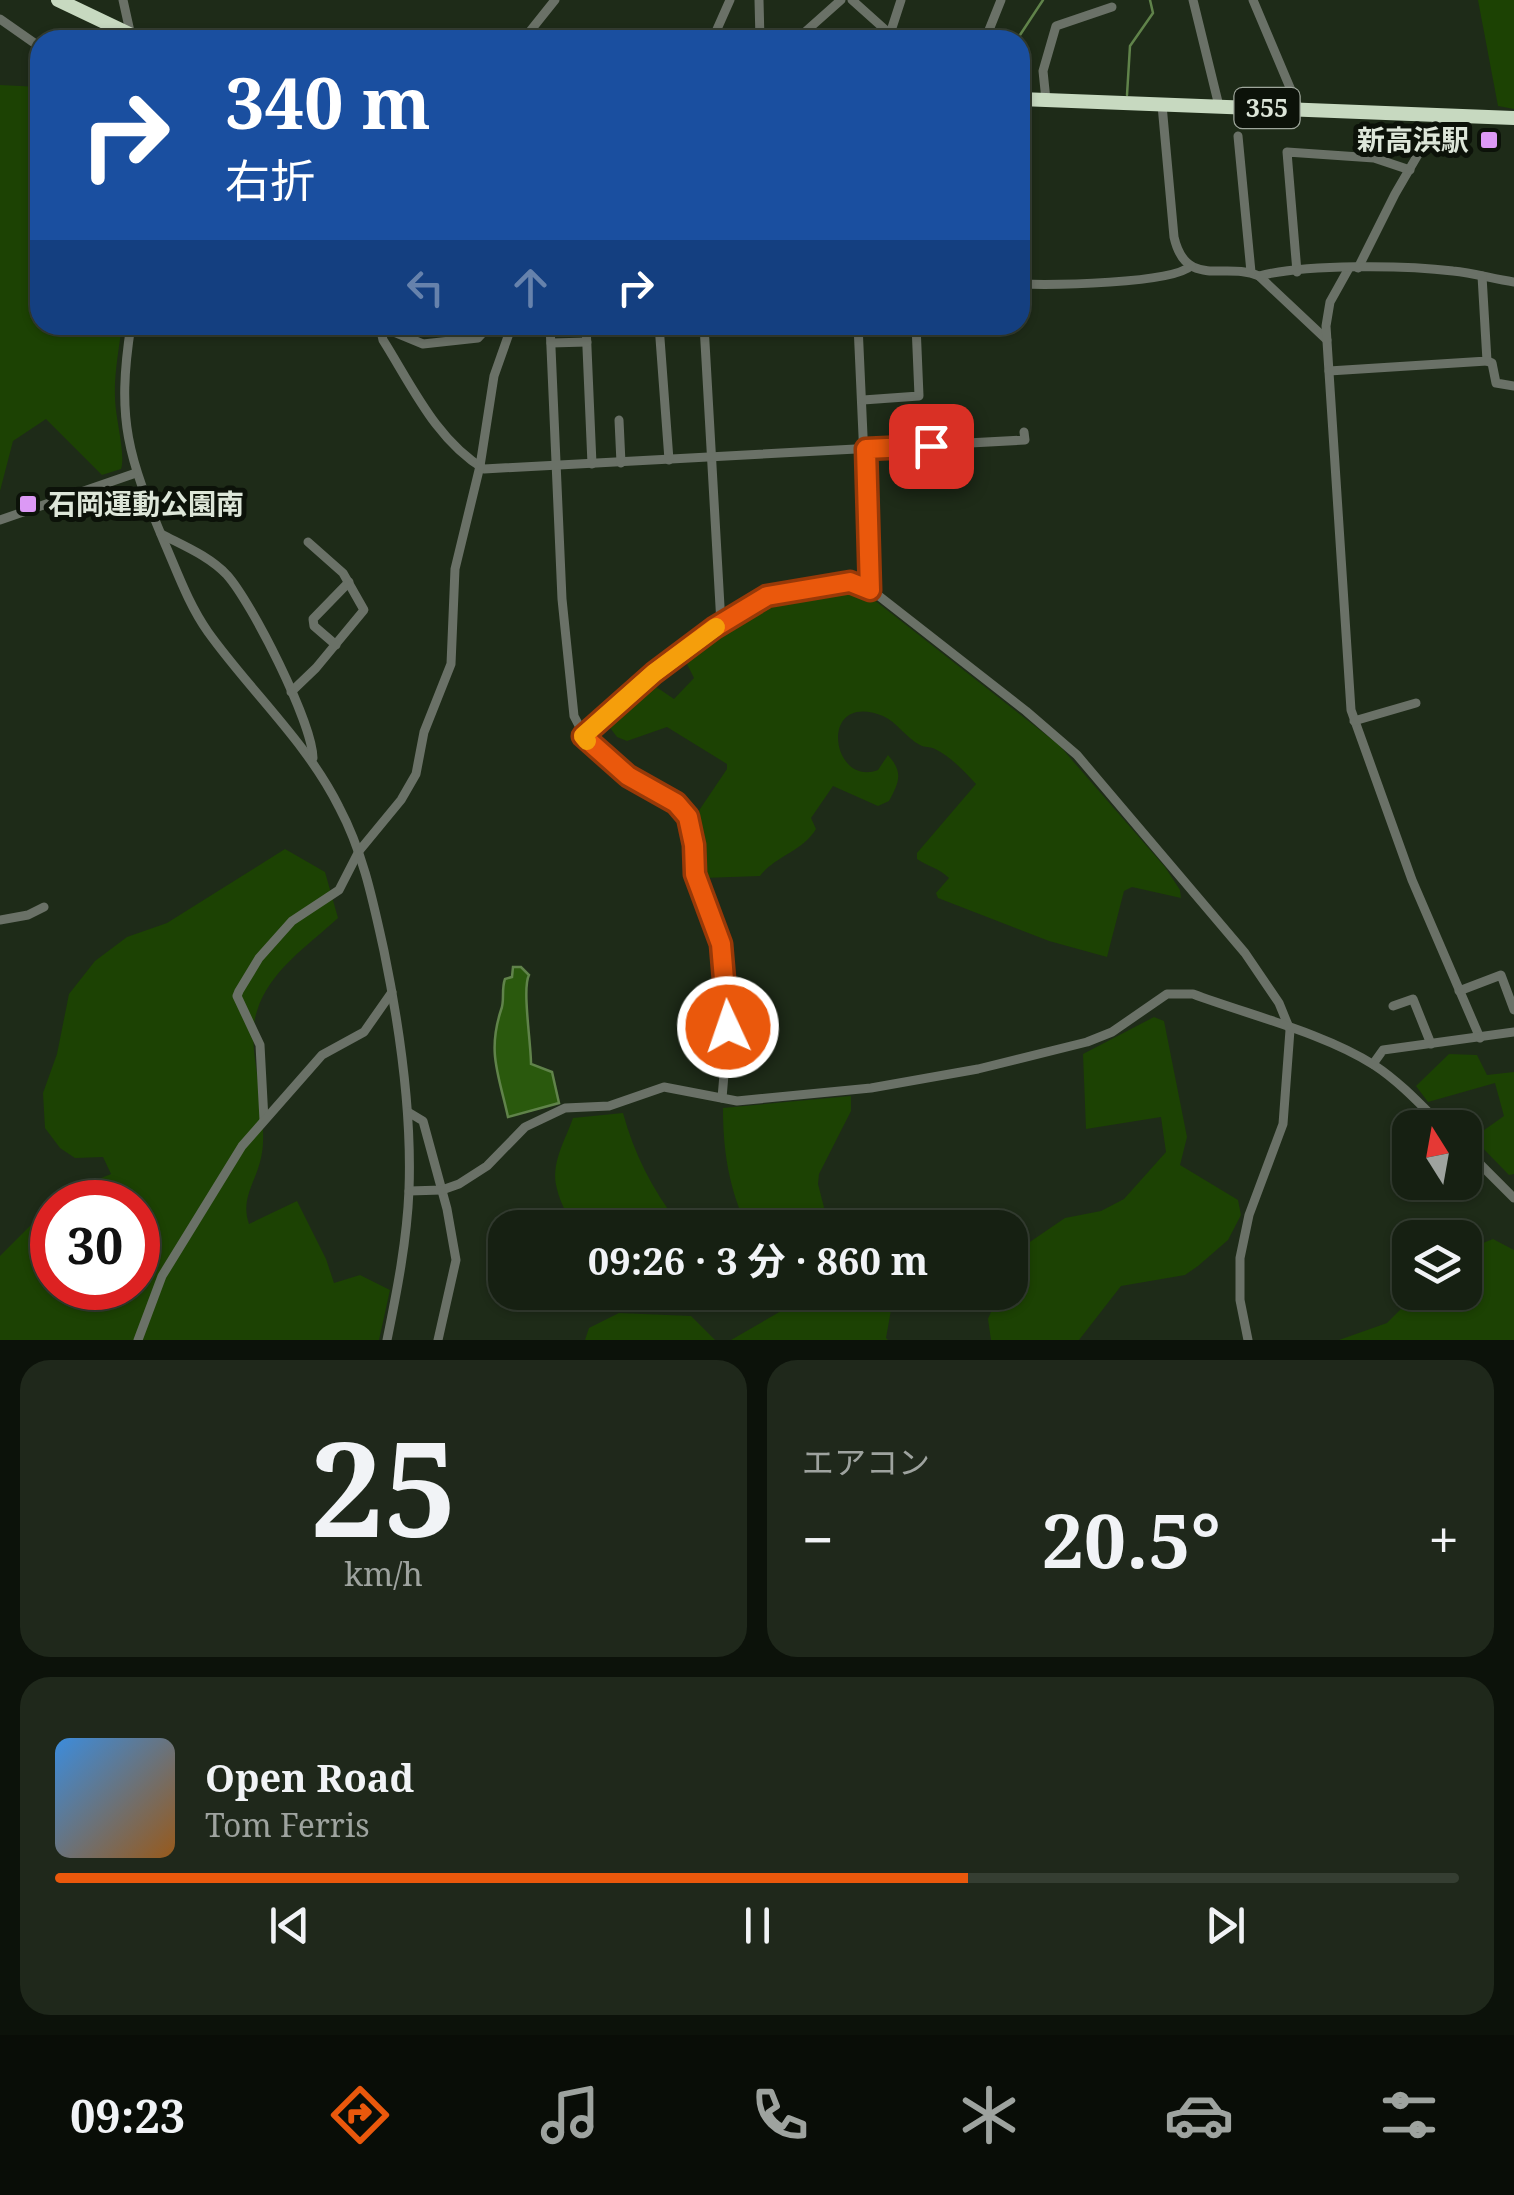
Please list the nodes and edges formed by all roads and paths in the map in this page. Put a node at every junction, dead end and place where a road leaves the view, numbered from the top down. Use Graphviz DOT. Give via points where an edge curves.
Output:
graph roads {
  1 [pos="58,0"];
  2 [pos="123,0"];
  3 [pos="556,0"];
  4 [pos="730,0"];
  5 [pos="759,0"];
  6 [pos="842,0"];
  7 [pos="852,0"];
  8 [pos="901,0"];
  9 [pos="1001,0"];
  10 [pos="1194,0"];
  11 [pos="1253,0"];
  12 [pos="1112,7"];
  13 [pos="0,18"];
  14 [pos="117,30"];
  15 [pos="132,30"];
  16 [pos="531,30"];
  17 [pos="717,30"];
  18 [pos="760,30"];
  19 [pos="808,30"];
  20 [pos="882,30"];
  21 [pos="891,30"];
  22 [pos="990,30"];
  23 [pos="30,40"];
  24 [pos="1030,99"];
  25 [pos="1046,100"];
  26 [pos="1162,105"];
  27 [pos="1219,106"];
  28 [pos="1300,110"];
  29 [pos="1441,115"];
  30 [pos="1514,118"];
  31 [pos="1238,136"];
  32 [pos="1410,170"];
  33 [pos="1191,266"];
  34 [pos="1353,268"];
  35 [pos="1297,272"];
  36 [pos="1255,274"];
  37 [pos="1482,276"];
  38 [pos="1514,282"];
  39 [pos="1030,284"];
  40 [pos="129,335"];
  41 [pos="382,335"];
  42 [pos="401,335"];
  43 [pos="481,335"];
  44 [pos="508,335"];
  45 [pos="551,335"];
  46 [pos="587,335"];
  47 [pos="660,335"];
  48 [pos="705,335"];
  49 [pos="859,335"];
  50 [pos="916,335"];
  51 [pos="1327,340"];
  52 [pos="587,342"];
  53 [pos="551,344"];
  54 [pos="1486,361"];
  55 [pos="1329,372"];
  56 [pos="1514,386"];
  57 [pos="863,400"];
  58 [pos="619,420"];
  59 [pos="1024,432"];
  60 [pos="866,449"];
  61 [pos="712,458"];
  62 [pos="669,460"];
  63 [pos="621,463"];
  64 [pos="592,464"];
  65 [pos="480,466"];
  66 [pos="558,466"];
  67 [pos="136,473"];
  68 [pos="0,520"];
  69 [pos="161,534"];
  70 [pos="308,542"];
  71 [pos="349,582"];
  72 [pos="870,590"];
  73 [pos="720,624"];
  74 [pos="336,645"];
  75 [pos="291,692"];
  76 [pos="1416,703"];
  77 [pos="1354,721"];
  78 [pos="583,736"];
  79 [pos="312,761"];
  80 [pos="358,851"];
  81 [pos="44,907"];
  82 [pos="0,920"];
  83 [pos="1460,990"];
  84 [pos="392,992"];
  85 [pos="1393,1006"];
  86 [pos="1514,1010"];
  87 [pos="1290,1030"];
  88 [pos="1514,1032"];
  89 [pos="1480,1038"];
  90 [pos="1431,1044"];
  91 [pos="1372,1064"];
  92 [pos="722,1098"];
  93 [pos="1426,1110"];
  94 [pos="408,1112"];
  95 [pos="264,1120"];
  96 [pos="1482,1166"];
  97 [pos="442,1190"];
  98 [pos="409,1191"];
  99 [pos="1514,1198"];
  100 [pos="138,1340"];
  101 [pos="388,1340"];
  102 [pos="438,1340"];
  103 [pos="1248,1340"];
  1 -- 14 [label="highway"];
  2 -- 15 [label="street"];
  3 -- 16 [label="street"];
  4 -- 17 [label="street"];
  5 -- 18 [label="street"];
  6 -- 19 [label="street"];
  7 -- 20 [label="street"];
  8 -- 21 [label="street"];
  9 -- 22 [label="street"];
  10 -- 27 [label="street"];
  11 -- 28 [label="street"];
  12 -- 25 [label="street" via="1056,26 1043,73"];
  13 -- 23 [label="street"];
  24 -- 25 [label="highway, 355"];
  25 -- 26 [label="highway, 355"];
  26 -- 27 [label="highway, 355"];
  26 -- 33 [label="street" via="1174,238"];
  27 -- 28 [label="highway, 355"];
  28 -- 29 [label="highway, 355"];
  29 -- 30 [label="highway, 355"];
  29 -- 32 [label="street"];
  31 -- 36 [label="street"];
  32 -- 34 [label="street"];
  32 -- 35 [label="street" via="1374,158 1287,152"];
  33 -- 36 [label="street"];
  33 -- 39 [label="street" via="1175,275"];
  34 -- 35 [label="street"];
  34 -- 37 [label="street"];
  34 -- 51 [label="street" via="1328,309"];
  35 -- 36 [label="street"];
  36 -- 51 [label="street"];
  37 -- 38 [label="street"];
  37 -- 54 [label="street"];
  40 -- 67 [label="street" via="123,408"];
  41 -- 65 [label="street" via="435,424"];
  42 -- 43 [label="street" via="423,344"];
  44 -- 65 [label="street" via="494,376"];
  45 -- 53 [label="street"];
  46 -- 52 [label="street"];
  47 -- 62 [label="street"];
  48 -- 61 [label="street"];
  49 -- 57 [label="street"];
  50 -- 57 [label="street" via="919,396"];
  51 -- 55 [label="street"];
  52 -- 53 [label="street"];
  52 -- 64 [label="street"];
  53 -- 66 [label="street"];
  54 -- 55 [label="street"];
  54 -- 56 [label="street" via="1496,383"];
  55 -- 77 [label="street"];
  57 -- 60 [label="street"];
  58 -- 63 [label="street"];
  59 -- 60 [label="street" via="1025,440"];
  60 -- 61 [label="street"];
  60 -- 72 [label="street"];
  61 -- 62 [label="street"];
  61 -- 73 [label="street"];
  62 -- 63 [label="street"];
  63 -- 64 [label="street"];
  64 -- 66 [label="street"];
  65 -- 66 [label="street"];
  65 -- 80 [label="street" via="455,569 453,653 445,683 409,789"];
  66 -- 78 [label="street" via="562,599 574,716"];
  67 -- 68 [label="street"];
  67 -- 69 [label="street"];
  69 -- 75 [label="street" via="213,562 231,580"];
  69 -- 79 [label="street" via="210,634"];
  70 -- 71 [label="street"];
  71 -- 74 [label="street" via="364,612"];
  71 -- 74 [label="street" via="313,619"];
  72 -- 73 [label="street" via="850,582 772,594"];
  72 -- 87 [label="street" via="1077,755 1245,952"];
  73 -- 78 [label="street"];
  74 -- 75 [label="street"];
  75 -- 79 [label="street"];
  76 -- 77 [label="street"];
  77 -- 83 [label="street"];
  78 -- 92 [label="street" via="688,817 695,874 724,962"];
  79 -- 80 [label="street"];
  80 -- 84 [label="street"];
  80 -- 95 [label="street" via="339,890 278,936 239,991 260,1045"];
  81 -- 82 [label="street"];
  83 -- 86 [label="street" via="1501,975"];
  83 -- 89 [label="street"];
  84 -- 94 [label="street"];
  84 -- 95 [label="street" via="364,1032 322,1055"];
  85 -- 90 [label="street" via="1413,999"];
  87 -- 91 [label="street"];
  87 -- 92 [label="street" via="1178,992 1112,1032 978,1070 871,1088"];
  87 -- 103 [label="street" via="1283,1124 1240,1258"];
  88 -- 89 [label="street"];
  89 -- 90 [label="street"];
  90 -- 91 [label="street" via="1383,1050"];
  91 -- 93 [label="street"];
  92 -- 97 [label="street" via="664,1088 623,1103 553,1112 525,1127 487,1166"];
  94 -- 97 [label="street" via="423,1121"];
  94 -- 98 [label="street"];
  95 -- 100 [label="street" via="162,1276"];
  96 -- 99 [label="street"];
  97 -- 98 [label="street"];
  97 -- 102 [label="street" via="456,1260"];
  98 -- 101 [label="street"];
}
